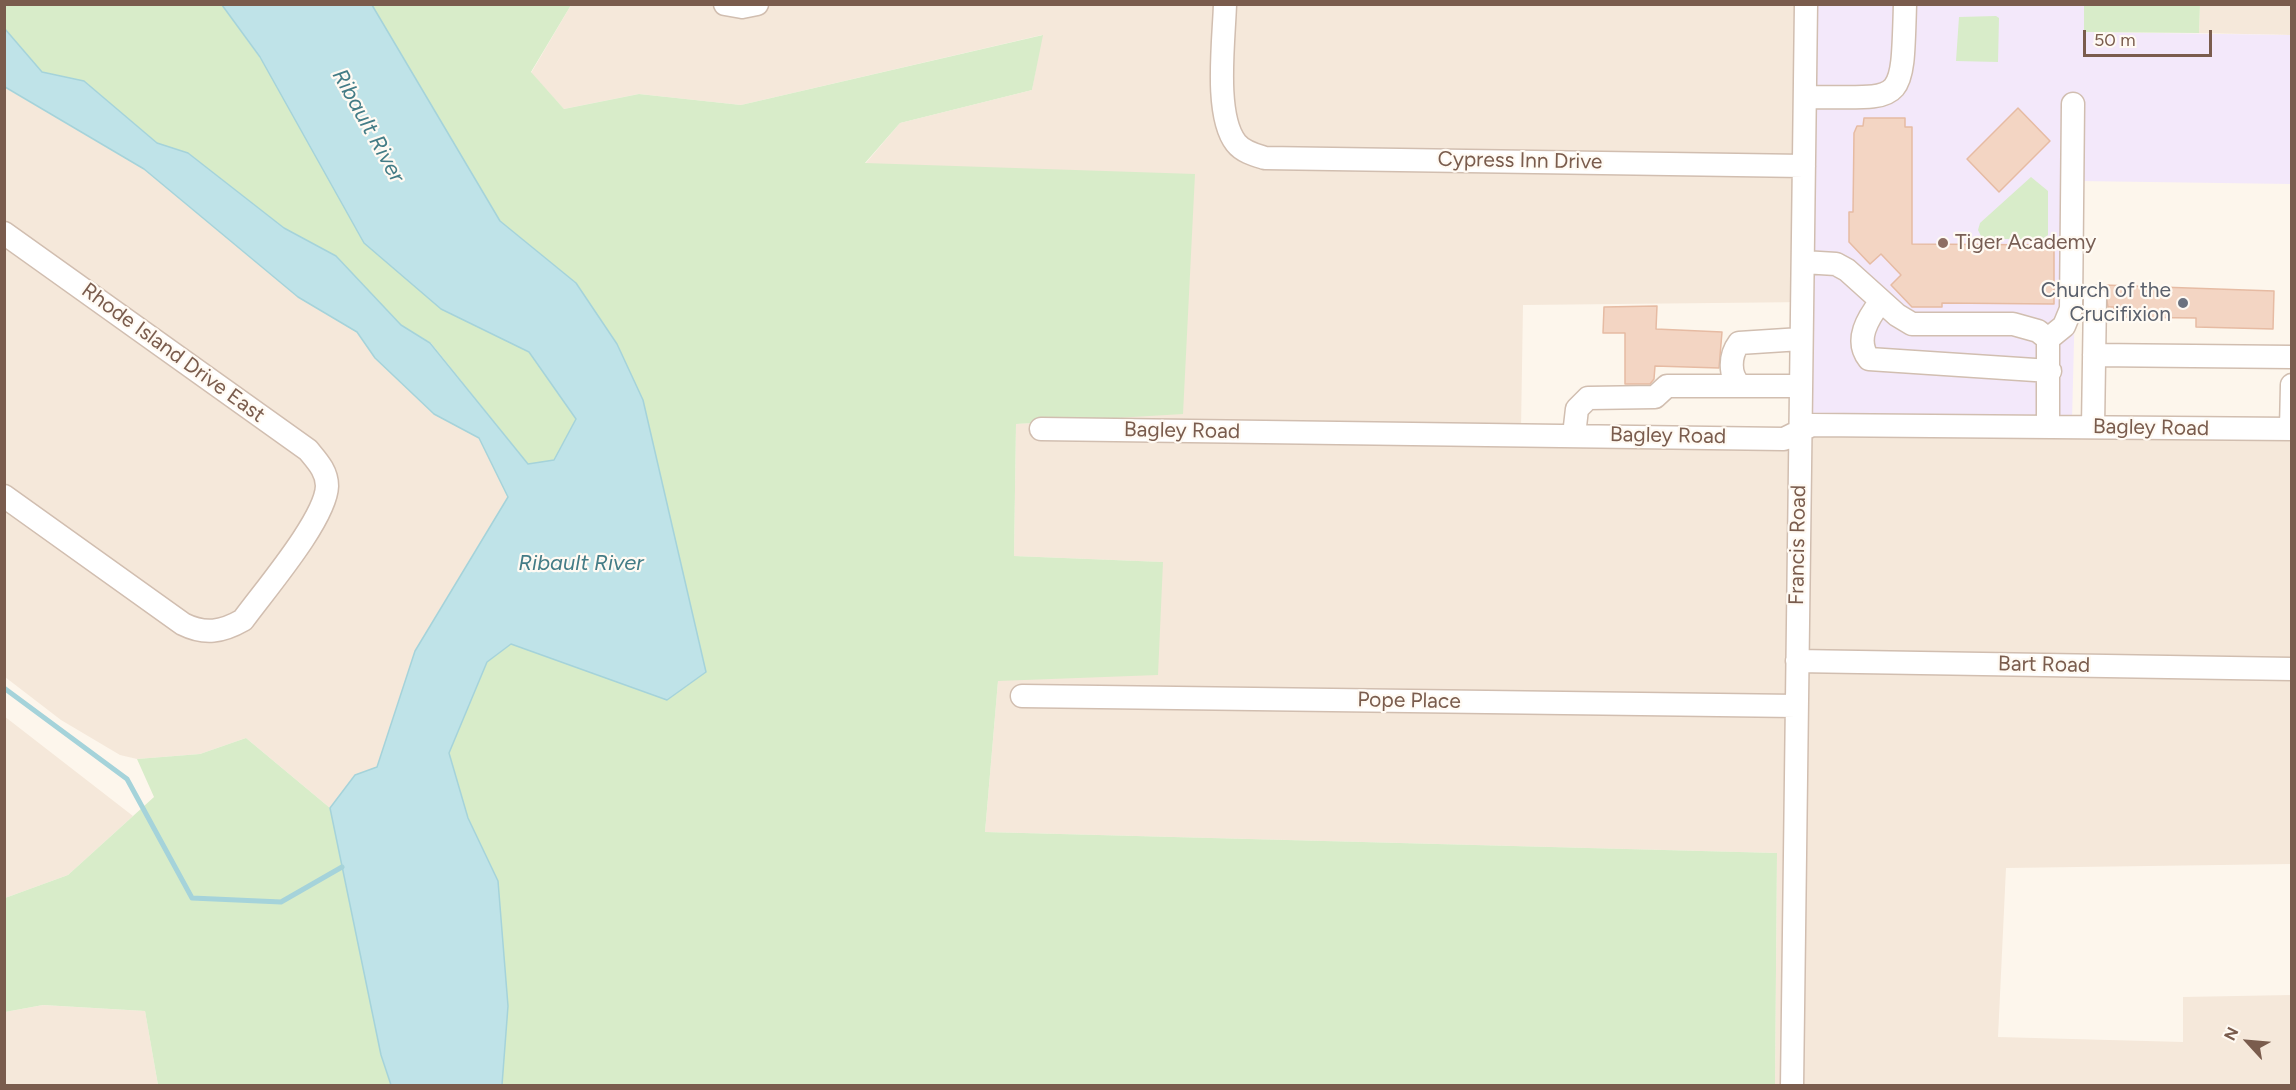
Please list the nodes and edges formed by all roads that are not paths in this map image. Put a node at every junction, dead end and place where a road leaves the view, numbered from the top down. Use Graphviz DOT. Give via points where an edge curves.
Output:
graph roads {
  1 [pos="725,4"];
  2 [pos="757,4"];
  3 [pos="1225,4"];
  4 [pos="1806,4"];
  5 [pos="1905,4"];
  6 [pos="1805,97"];
  7 [pos="2073,104"];
  8 [pos="1804,166"];
  9 [pos="4,233"];
  10 [pos="1803,262"];
  11 [pos="2095,297"];
  12 [pos="1881,301"];
  13 [pos="1802,339"];
  14 [pos="2048,339"];
  15 [pos="2094,355"];
  16 [pos="2292,357"];
  17 [pos="2050,371"];
  18 [pos="2292,385"];
  19 [pos="1741,386"];
  20 [pos="1801,386"];
  21 [pos="2048,427"];
  22 [pos="2093,427"];
  23 [pos="1041,429"];
  24 [pos="2291,429"];
  25 [pos="1800,432"];
  26 [pos="1574,435"];
  27 [pos="4,496"];
  28 [pos="1797,661"];
  29 [pos="2292,669"];
  30 [pos="1022,696"];
  31 [pos="1796,706"];
  32 [pos="1792,1086"];
  1 -- 2 [label="street"];
  3 -- 8 [label="street, Cypress Inn Drive" via="1223,102 1230,134 1238,146 1265,158"];
  4 -- 6 [label="street, Francis Road"];
  5 -- 6 [label="street" via="1903,69 1894,89 1878,98"];
  6 -- 8 [label="street, Francis Road"];
  7 -- 14 [label="street" via="2071,309 2064,326"];
  8 -- 10 [label="street, Francis Road"];
  9 -- 27 [label="street, Rhode Island Drive East" via="308,450 324,469 327,484 319,514 243,620 210,632 183,624"];
  10 -- 12 [label="street" via="1836,264"];
  10 -- 13 [label="street, Francis Road"];
  11 -- 15 [label="street"];
  12 -- 14 [label="street" via="1912,324 2013,324 2038,331"];
  12 -- 17 [label="street" via="1862,334 1863,352 1869,359"];
  13 -- 19 [label="street" via="1739,343 1732,369"];
  13 -- 20 [label="street, Francis Road"];
  14 -- 17 [label="street"];
  15 -- 16 [label="street"];
  15 -- 22 [label="street"];
  17 -- 21 [label="street"];
  18 -- 24 [label="street"];
  19 -- 20 [label="street"];
  19 -- 26 [label="street" via="1667,386 1655,397 1588,398 1577,409"];
  20 -- 25 [label="street, Francis Road"];
  21 -- 22 [label="street, Bagley Road"];
  21 -- 25 [label="street, Bagley Road" via="1812,425"];
  22 -- 24 [label="street, Bagley Road"];
  23 -- 26 [label="street, Bagley Road"];
  25 -- 26 [label="street, Bagley Road" via="1784,439"];
  25 -- 28 [label="street, Francis Road"];
  28 -- 29 [label="street, Bart Road"];
  28 -- 31 [label="street, Francis Road"];
  30 -- 31 [label="street, Pope Place"];
  31 -- 32 [label="street, Francis Road"];
}
